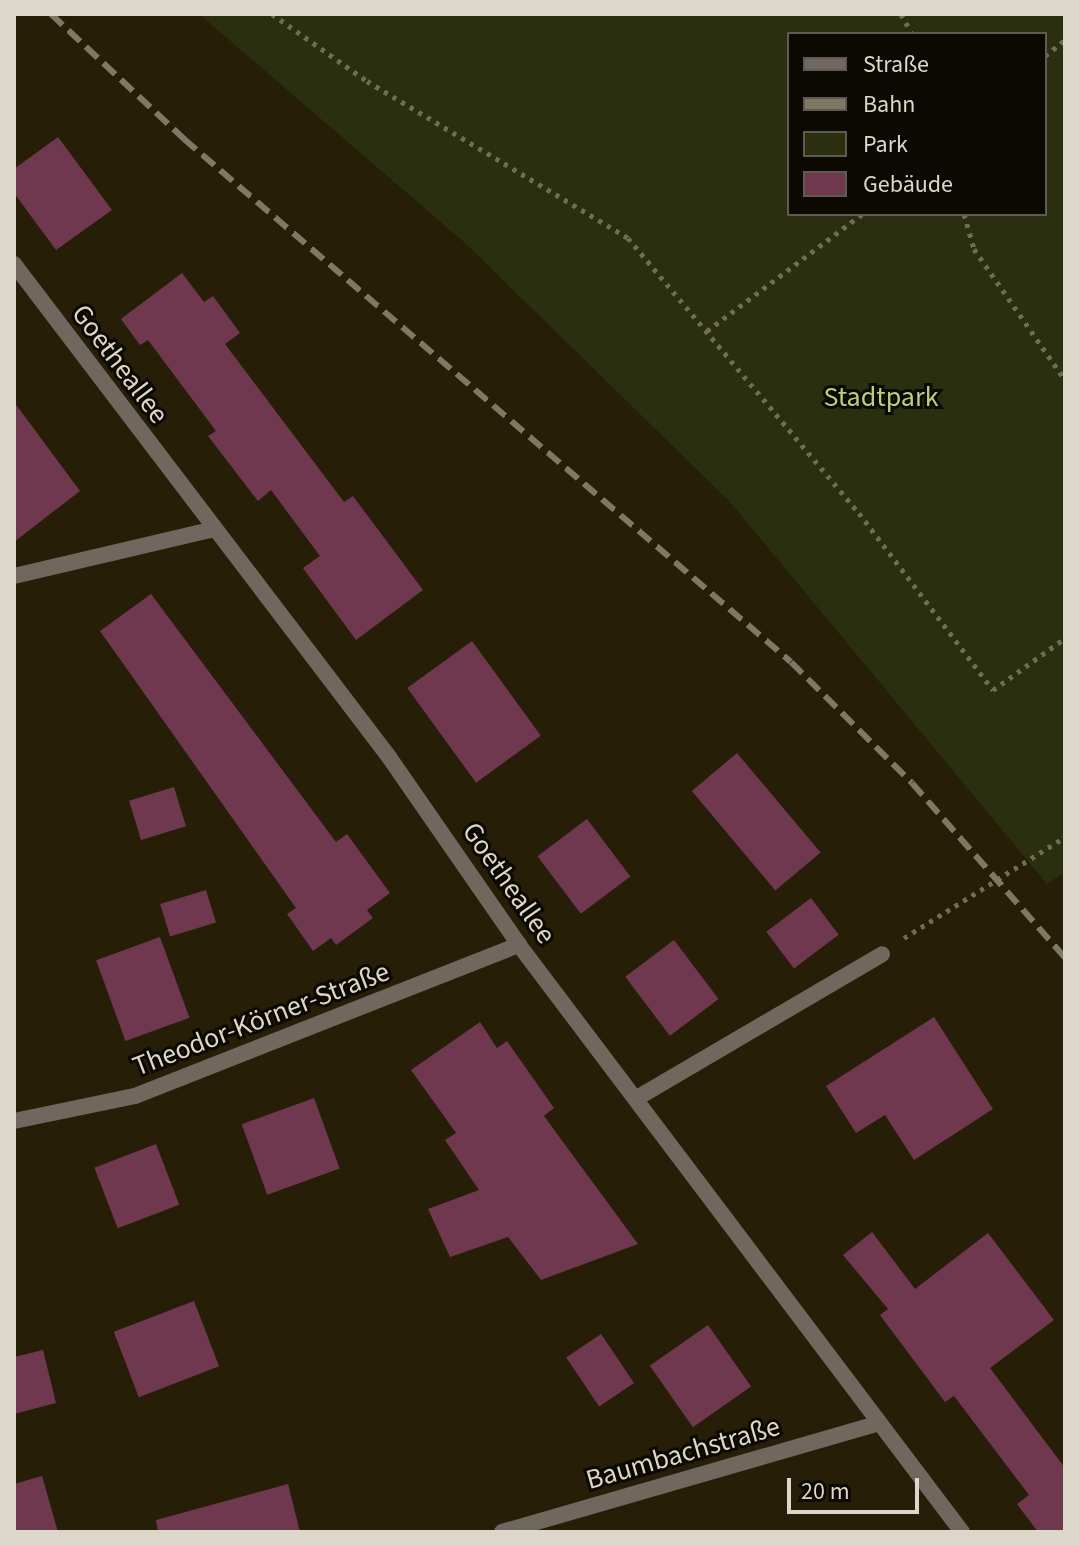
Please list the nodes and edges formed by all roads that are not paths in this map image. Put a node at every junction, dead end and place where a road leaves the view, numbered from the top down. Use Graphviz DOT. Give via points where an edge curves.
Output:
graph roads {
  1 [pos="14,264"];
  2 [pos="215,529"];
  3 [pos="14,576"];
  4 [pos="519,945"];
  5 [pos="882,954"];
  6 [pos="637,1098"];
  7 [pos="14,1121"];
  8 [pos="877,1424"];
  9 [pos="502,1532"];
  10 [pos="962,1532"];
  1 -- 2 [label="street, Goetheallee"];
  2 -- 3 [label="street"];
  2 -- 4 [label="street, Goetheallee" via="389,757"];
  4 -- 6 [label="street, Goetheallee"];
  4 -- 7 [label="street, Theodor-Körner-Straße" via="135,1096"];
  5 -- 6 [label="street"];
  6 -- 8 [label="street, Goetheallee"];
  8 -- 9 [label="street, Baumbachstraße"];
  8 -- 10 [label="street, Goetheallee"];
}
